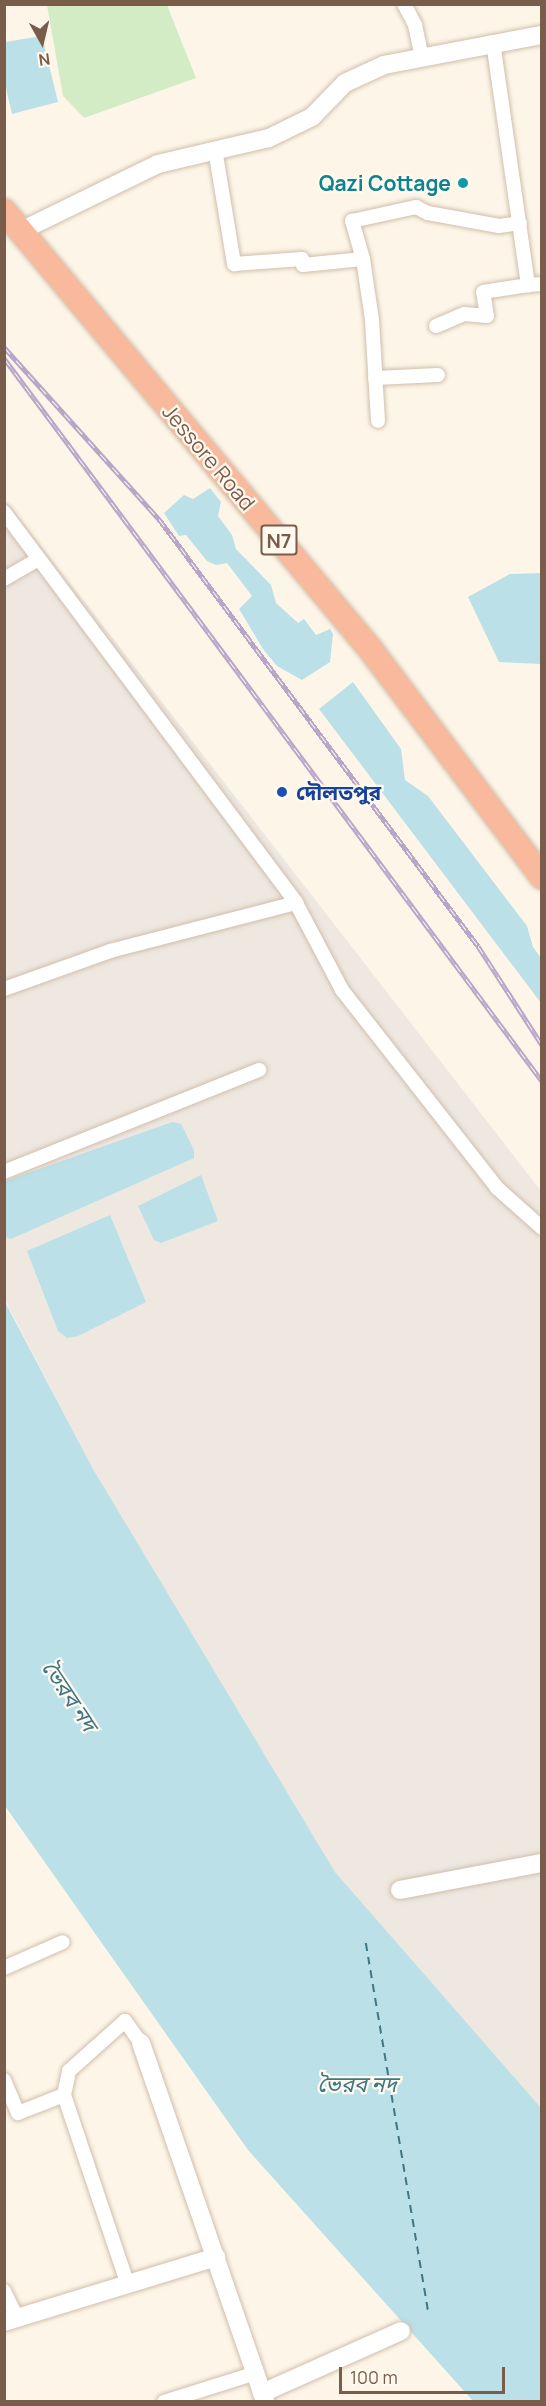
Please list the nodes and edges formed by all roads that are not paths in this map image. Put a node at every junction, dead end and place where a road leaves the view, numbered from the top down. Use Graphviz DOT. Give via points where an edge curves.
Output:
graph roads {
  1 [pos="404,4"];
  2 [pos="542,35"];
  3 [pos="493,42"];
  4 [pos="422,57"];
  5 [pos="215,149"];
  6 [pos="5,209"];
  7 [pos="520,223"];
  8 [pos="31,226"];
  9 [pos="363,259"];
  10 [pos="535,284"];
  11 [pos="436,326"];
  12 [pos="438,375"];
  13 [pos="375,378"];
  14 [pos="378,421"];
  15 [pos="4,512"];
  16 [pos="38,559"];
  17 [pos="4,579"];
  18 [pos="542,860"];
  19 [pos="542,877"];
  20 [pos="296,903"];
  21 [pos="4,988"];
  22 [pos="259,1071"];
  23 [pos="4,1172"];
  24 [pos="542,1228"];
  25 [pos="542,1863"];
  26 [pos="400,1890"];
  27 [pos="63,1942"];
  28 [pos="4,1968"];
  29 [pos="141,2043"];
  30 [pos="4,2080"];
  31 [pos="64,2095"];
  32 [pos="216,2257"];
  33 [pos="128,2286"];
  34 [pos="4,2291"];
  35 [pos="11,2320"];
  36 [pos="401,2331"];
  37 [pos="256,2373"];
  38 [pos="264,2397"];
  39 [pos="164,2402"];
  1 -- 4 [label="street" via="415,25"];
  2 -- 3 [label="main road"];
  3 -- 4 [label="main road"];
  3 -- 7 [label="street"];
  4 -- 5 [label="main road" via="384,65 345,83 312,117 269,138"];
  5 -- 8 [label="main road" via="158,164"];
  5 -- 9 [label="street" via="234,264 302,259 303,265"];
  6 -- 8 [label="highway, Jessore Road / N7"];
  6 -- 19 [label="highway, Jessore Road / N7" via="371,650"];
  7 -- 9 [label="street" via="499,226 428,213 416,207 352,221"];
  7 -- 10 [label="street"];
  8 -- 18 [label="highway, Jessore Road / N7" via="326,580"];
  9 -- 13 [label="street"];
  10 -- 11 [label="street" via="483,292 486,316 464,314"];
  12 -- 13 [label="street"];
  13 -- 14 [label="street"];
  15 -- 16 [label="street"];
  16 -- 17 [label="street"];
  16 -- 20 [label="street"];
  20 -- 21 [label="street" via="110,951"];
  20 -- 24 [label="street" via="342,990 497,1188"];
  22 -- 23 [label="street"];
  25 -- 26 [label="main road"];
  27 -- 28 [label="street"];
  29 -- 31 [label="street" via="125,2021 69,2071"];
  29 -- 32 [label="main road"];
  30 -- 31 [label="street" via="18,2113"];
  31 -- 33 [label="street"];
  32 -- 33 [label="main road"];
  32 -- 37 [label="main road"];
  33 -- 35 [label="main road"];
  34 -- 35 [label="street"];
  36 -- 38 [label="main road"];
  37 -- 38 [label="main road"];
  37 -- 39 [label="street"];
}
